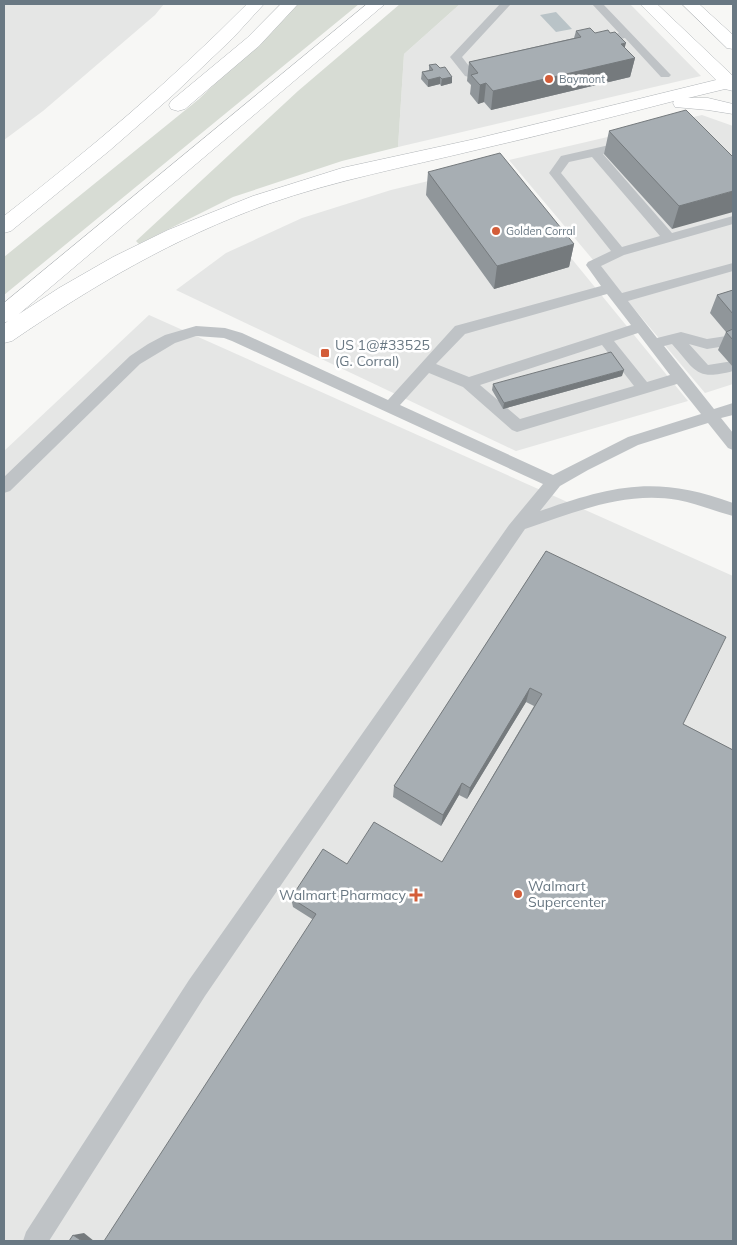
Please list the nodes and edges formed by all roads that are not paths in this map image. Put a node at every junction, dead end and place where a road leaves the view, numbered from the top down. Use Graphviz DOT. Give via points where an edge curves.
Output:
graph roads {
  1 [pos="256,4"];
  2 [pos="290,4"];
  3 [pos="377,4"];
  4 [pos="506,4"];
  5 [pos="597,4"];
  6 [pos="648,4"];
  7 [pos="690,4"];
  8 [pos="627,34"];
  9 [pos="733,44"];
  10 [pos="580,46"];
  11 [pos="506,64"];
  12 [pos="665,75"];
  13 [pos="732,84"];
  14 [pos="636,107"];
  15 [pos="733,109"];
  16 [pos="644,142"];
  17 [pos="595,152"];
  18 [pos="54,186"];
  19 [pos="733,220"];
  20 [pos="4,226"];
  21 [pos="668,237"];
  22 [pos="619,252"];
  23 [pos="733,267"];
  24 [pos="614,293"];
  25 [pos="4,315"];
  26 [pos="641,327"];
  27 [pos="4,335"];
  28 [pos="675,338"];
  29 [pos="605,339"];
  30 [pos="732,340"];
  31 [pos="654,344"];
  32 [pos="426,366"];
  33 [pos="732,366"];
  34 [pos="681,377"];
  35 [pos="468,383"];
  36 [pos="644,388"];
  37 [pos="390,407"];
  38 [pos="733,410"];
  39 [pos="712,416"];
  40 [pos="733,444"];
  41 [pos="554,482"];
  42 [pos="4,487"];
  43 [pos="733,510"];
  44 [pos="521,524"];
  45 [pos="35,1241"];
  1 -- 18 [label="highway" via="171,88"];
  2 -- 18 [label="highway" via="226,65 111,158"];
  3 -- 25 [label="highway"];
  4 -- 11 [label="lane" via="456,57 469,74"];
  5 -- 8 [label="lane"];
  6 -- 13 [label="highway"];
  7 -- 9 [label="highway"];
  8 -- 10 [label="lane"];
  8 -- 12 [label="lane"];
  13 -- 14 [label="highway"];
  14 -- 15 [label="highway" via="689,102"];
  14 -- 27 [label="highway" via="342,174 260,200 120,262"];
  16 -- 17 [label="lane"];
  17 -- 21 [label="lane"];
  17 -- 22 [label="lane" via="565,159 555,172"];
  18 -- 20 [label="highway"];
  19 -- 21 [label="lane"];
  21 -- 22 [label="lane"];
  22 -- 24 [label="lane" via="593,265"];
  23 -- 24 [label="lane"];
  24 -- 26 [label="lane"];
  24 -- 32 [label="lane" via="460,330"];
  26 -- 29 [label="lane"];
  26 -- 31 [label="lane"];
  28 -- 30 [label="lane" via="707,344"];
  28 -- 31 [label="lane"];
  28 -- 33 [label="lane" via="703,369 711,371"];
  29 -- 35 [label="lane"];
  29 -- 36 [label="lane"];
  31 -- 34 [label="lane"];
  32 -- 35 [label="lane"];
  32 -- 37 [label="lane"];
  34 -- 36 [label="lane"];
  34 -- 39 [label="lane"];
  35 -- 36 [label="lane" via="517,426"];
  37 -- 41 [label="lane"];
  37 -- 42 [label="lane" via="237,337 212,332 183,334 136,360"];
  38 -- 39 [label="lane"];
  39 -- 40 [label="lane"];
  39 -- 41 [label="lane" via="633,441"];
  41 -- 44 [label="lane"];
  43 -- 44 [label="lane" via="681,495 626,493"];
  44 -- 45 [label="lane" via="197,988"];
}
